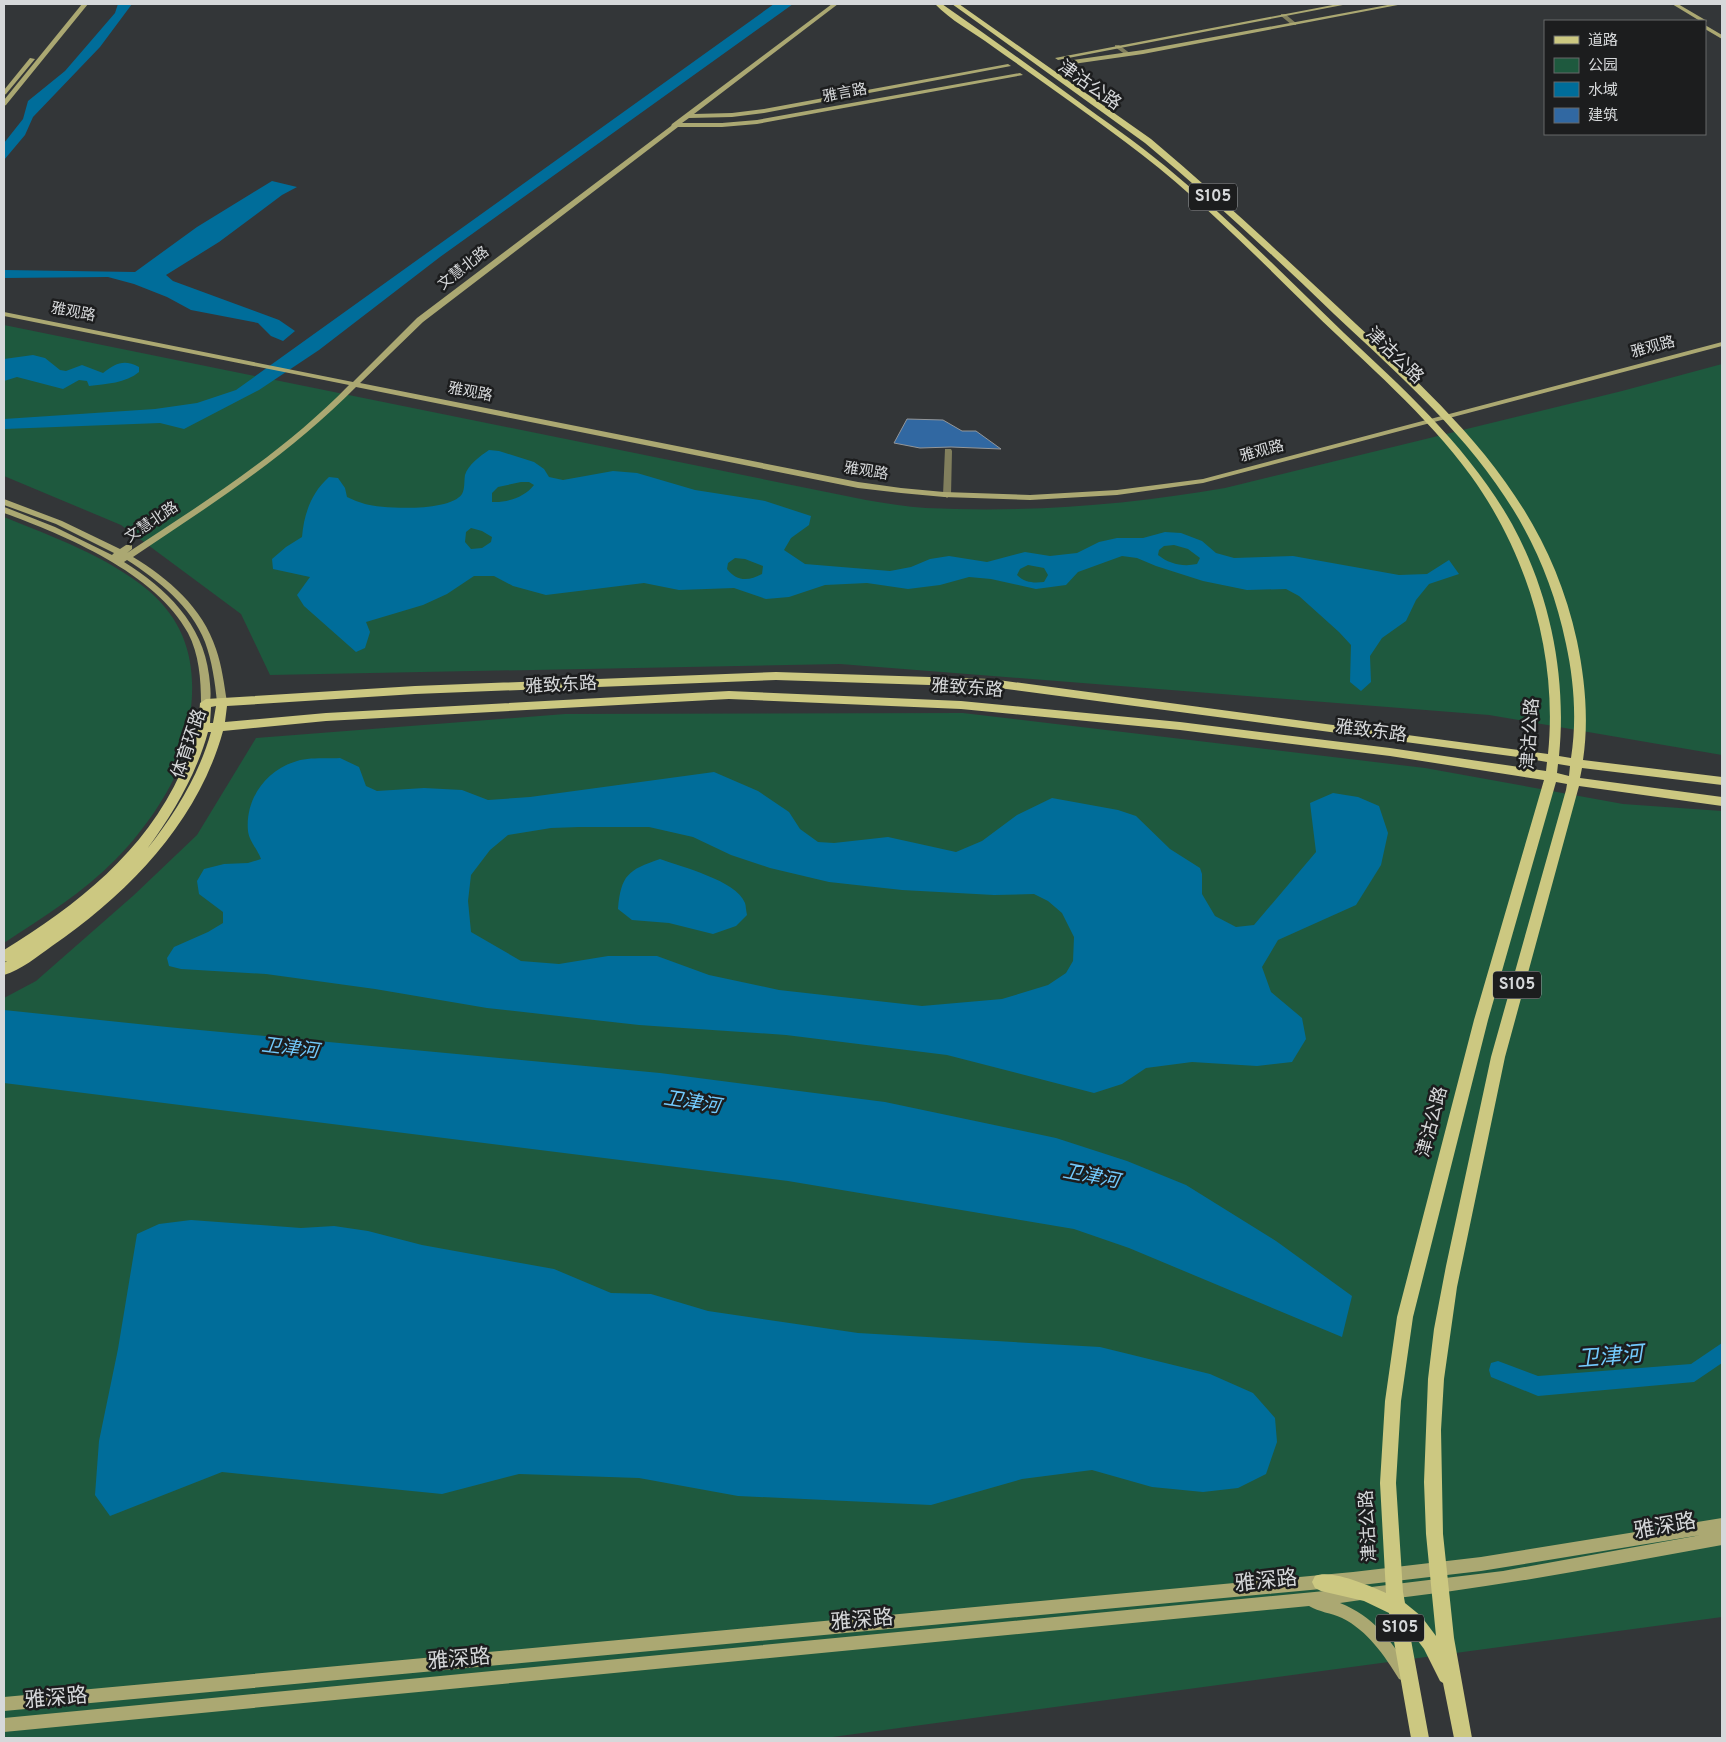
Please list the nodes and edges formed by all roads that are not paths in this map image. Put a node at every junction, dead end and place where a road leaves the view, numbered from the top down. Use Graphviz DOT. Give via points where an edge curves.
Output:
graph roads {
  1 [pos="77,4"];
  2 [pos="85,4"];
  3 [pos="828,4"];
  4 [pos="835,4"];
  5 [pos="938,4"];
  6 [pos="955,4"];
  7 [pos="1345,4"];
  8 [pos="1400,4"];
  9 [pos="1666,4"];
  10 [pos="1675,4"];
  11 [pos="1284,15"];
  12 [pos="1694,20"];
  13 [pos="1703,20"];
  14 [pos="1706,22"];
  15 [pos="1294,24"];
  16 [pos="1706,27"];
  17 [pos="1722,32"];
  18 [pos="1722,37"];
  19 [pos="1117,46"];
  20 [pos="1128,54"];
  21 [pos="1058,58"];
  22 [pos="1066,64"];
  23 [pos="1008,66"];
  24 [pos="1020,75"];
  25 [pos="4,93"];
  26 [pos="4,104"];
  27 [pos="687,116"];
  28 [pos="674,125"];
  29 [pos="4,310"];
  30 [pos="4,314"];
  31 [pos="1722,342"];
  32 [pos="256,362"];
  33 [pos="352,381"];
  34 [pos="1446,416"];
  35 [pos="1429,420"];
  36 [pos="948,451"];
  37 [pos="946,493"];
  38 [pos="4,502"];
  39 [pos="4,510"];
  40 [pos="123,555"];
  41 [pos="114,561"];
  42 [pos="222,702"];
  43 [pos="206,703"];
  44 [pos="219,727"];
  45 [pos="205,728"];
  46 [pos="1554,759"];
  47 [pos="1577,763"];
  48 [pos="1551,777"];
  49 [pos="1722,780"];
  50 [pos="1574,781"];
  51 [pos="1722,802"];
  52 [pos="4,957"];
  53 [pos="4,970"];
  54 [pos="1722,1524"];
  55 [pos="1722,1538"];
  56 [pos="1437,1569"];
  57 [pos="1321,1582"];
  58 [pos="1439,1588"];
  59 [pos="1394,1592"];
  60 [pos="1367,1594"];
  61 [pos="1306,1600"];
  62 [pos="1409,1682"];
  63 [pos="1451,1683"];
  64 [pos="4,1704"];
  65 [pos="4,1725"];
  66 [pos="1420,1738"];
  67 [pos="1463,1738"];
  1 -- 25 [label="main road"];
  2 -- 26 [label="main road"];
  3 -- 33 [label="main road, 文慧北路" via="437,298 385,343"];
  4 -- 27 [label="main road, 文慧北路"];
  5 -- 35 [label="main road, 津沽公路 / S105" via="1162,166"];
  6 -- 34 [label="main road, 津沽公路 / S105" via="1172,160"];
  7 -- 11 [label="main road"];
  8 -- 15 [label="main road"];
  9 -- 12 [label="main road"];
  10 -- 13 [label="main road"];
  11 -- 15 [label="street"];
  11 -- 19 [label="main road"];
  14 -- 17 [label="main road"];
  15 -- 20 [label="main road"];
  16 -- 18 [label="main road"];
  19 -- 20 [label="street"];
  19 -- 21 [label="main road"];
  20 -- 22 [label="main road"];
  23 -- 27 [label="main road, 雅言路" via="764,111"];
  24 -- 28 [label="main road, 雅言路" via="757,122"];
  27 -- 28 [label="main road, 文慧北路"];
  28 -- 33 [label="main road, 文慧北路" via="420,320"];
  29 -- 32 [label="main road, 雅观路"];
  30 -- 32 [label="main road, 雅观路"];
  31 -- 34 [label="main road, 雅观路"];
  32 -- 33 [label="main road, 雅观路"];
  33 -- 37 [label="main road, 雅观路" via="858,485"];
  33 -- 40 [label="main road, 文慧北路" via="321,417 278,453"];
  34 -- 35 [label="main road, 雅观路"];
  34 -- 47 [label="main road, 津沽公路 / S105" via="1500,479 1543,556 1572,641 1577,672"];
  35 -- 37 [label="main road, 雅观路" via="1244,471 1177,485 1047,498"];
  35 -- 46 [label="main road, 津沽公路 / S105" via="1479,482 1506,522 1540,603 1551,648 1556,699"];
  36 -- 37 [label="street"];
  38 -- 40 [label="main road, 体育环路" via="75,530"];
  39 -- 41 [label="main road, 体育环路" via="71,538"];
  40 -- 41 [label="main road, 文慧北路"];
  40 -- 42 [label="main road, 体育环路" via="170,588 196,617 212,651"];
  41 -- 43 [label="main road, 体育环路" via="156,588 187,623 199,650"];
  42 -- 43 [label="main road, 雅致东路"];
  42 -- 44 [label="main road, 体育环路"];
  42 -- 46 [label="main road, 雅致东路" via="776,676 992,683"];
  43 -- 45 [label="main road, 体育环路"];
  44 -- 45 [label="main road, 雅致东路"];
  44 -- 48 [label="main road, 雅致东路" via="326,717 729,695 961,705 1170,725 1390,752"];
  44 -- 53 [label="main road, 体育环路" via="192,792 167,832 128,878 84,917"];
  45 -- 52 [label="main road, 体育环路" via="176,798 139,852 72,912"];
  46 -- 47 [label="main road, 雅致东路"];
  46 -- 48 [label="main road, 津沽公路 / S105"];
  47 -- 49 [label="main road, 雅致东路"];
  47 -- 50 [label="main road, 津沽公路 / S105"];
  48 -- 50 [label="main road, 雅致东路"];
  48 -- 59 [label="main road, 津沽公路 / S105" via="1481,1020 1405,1317 1393,1401 1388,1483"];
  50 -- 51 [label="main road, 雅致东路"];
  50 -- 56 [label="main road, 津沽公路 / S105" via="1505,1029 1441,1330 1434,1398"];
  54 -- 56 [label="main road, 雅深路"];
  55 -- 58 [label="main road, 雅深路"];
  56 -- 58 [label="main road, 津沽公路 / S105"];
  56 -- 59 [label="main road, 雅深路"];
  57 -- 59 [label="main road, 雅深路"];
  57 -- 60 [label="main road"];
  57 -- 64 [label="main road, 雅深路"];
  58 -- 59 [label="main road, 雅深路"];
  58 -- 63 [label="main road, 津沽公路 / S105"];
  59 -- 60 [label="main road"];
  59 -- 62 [label="main road, 津沽公路 / S105"];
  59 -- 63 [label="main road" via="1433,1647"];
  60 -- 61 [label="main road, 雅深路"];
  61 -- 62 [label="main road" via="1338,1608 1359,1619 1390,1651"];
  61 -- 65 [label="main road, 雅深路"];
  62 -- 66 [label="main road, 津沽公路 / S105"];
  63 -- 67 [label="main road, 津沽公路 / S105"];
}
